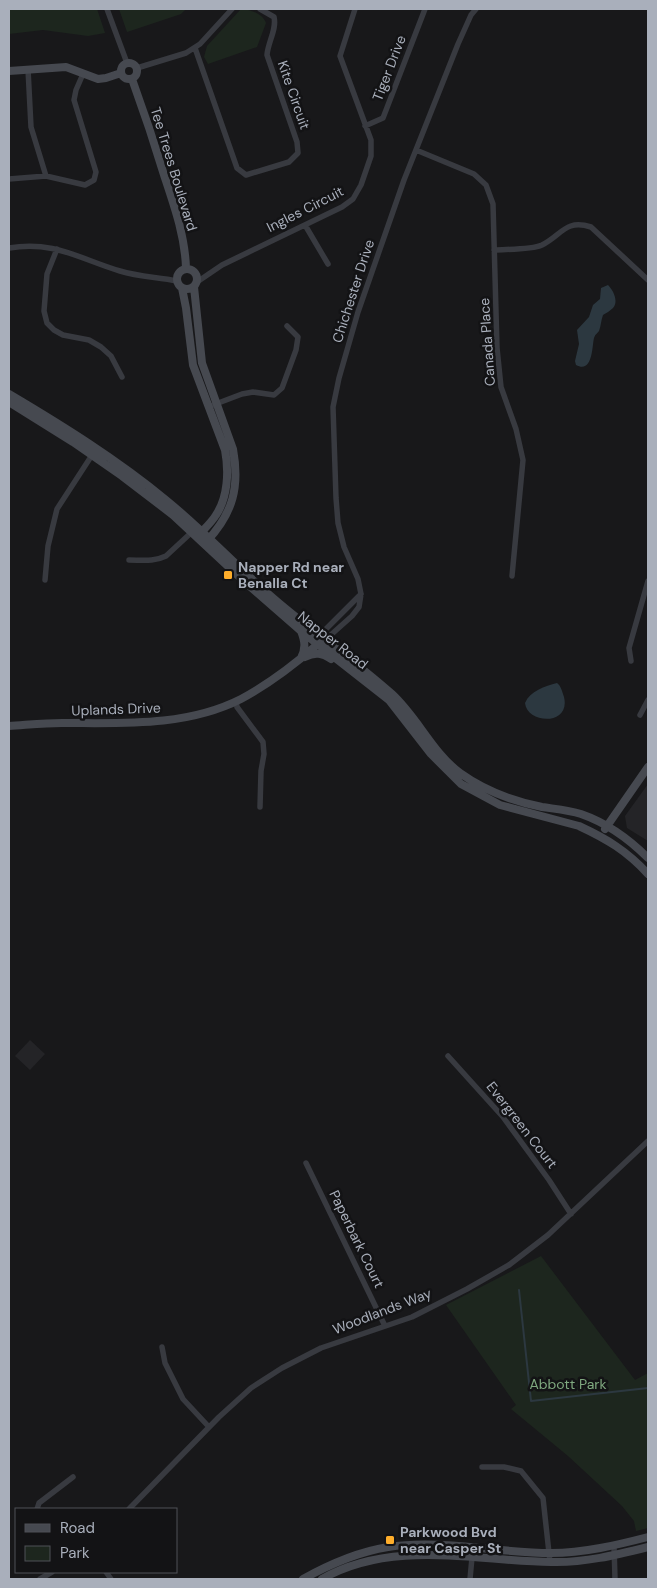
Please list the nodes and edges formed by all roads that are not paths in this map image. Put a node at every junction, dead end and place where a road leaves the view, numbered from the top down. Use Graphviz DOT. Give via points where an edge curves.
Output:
graph roads {
  1 [pos="106,9"];
  2 [pos="232,9"];
  3 [pos="260,9"];
  4 [pos="355,9"];
  5 [pos="425,9"];
  6 [pos="476,9"];
  7 [pos="195,48"];
  8 [pos="127,63"];
  9 [pos="137,68"];
  10 [pos="9,70"];
  11 [pos="28,70"];
  12 [pos="121,73"];
  13 [pos="83,74"];
  14 [pos="132,79"];
  15 [pos="365,126"];
  16 [pos="416,150"];
  17 [pos="46,176"];
  18 [pos="9,179"];
  19 [pos="305,225"];
  20 [pos="9,248"];
  21 [pos="57,249"];
  22 [pos="494,250"];
  23 [pos="328,264"];
  24 [pos="186,268"];
  25 [pos="648,280"];
  26 [pos="179,284"];
  27 [pos="195,285"];
  28 [pos="287,326"];
  29 [pos="122,377"];
  30 [pos="9,394"];
  31 [pos="9,402"];
  32 [pos="213,405"];
  33 [pos="97,448"];
  34 [pos="92,455"];
  35 [pos="197,532"];
  36 [pos="206,542"];
  37 [pos="129,560"];
  38 [pos="512,576"];
  39 [pos="45,580"];
  40 [pos="648,581"];
  41 [pos="301,631"];
  42 [pos="322,640"];
  43 [pos="300,660"];
  44 [pos="631,661"];
  45 [pos="363,679"];
  46 [pos="236,700"];
  47 [pos="648,700"];
  48 [pos="640,715"];
  49 [pos="9,726"];
  50 [pos="648,767"];
  51 [pos="260,806"];
  52 [pos="607,826"];
  53 [pos="600,837"];
  54 [pos="648,858"];
  55 [pos="648,874"];
  56 [pos="448,1056"];
  57 [pos="648,1141"];
  58 [pos="306,1163"];
  59 [pos="571,1214"];
  60 [pos="385,1326"];
  61 [pos="162,1347"];
  62 [pos="209,1427"];
  63 [pos="482,1467"];
  64 [pos="73,1477"];
  65 [pos="36,1508"];
  66 [pos="130,1508"];
  67 [pos="648,1537"];
  68 [pos="614,1546"];
  69 [pos="648,1547"];
  70 [pos="474,1548"];
  71 [pos="550,1553"];
  72 [pos="614,1556"];
  73 [pos="472,1557"];
  74 [pos="550,1562"];
  75 [pos="303,1579"];
  76 [pos="322,1579"];
  77 [pos="470,1579"];
  78 [pos="615,1579"];
  1 -- 8 [label="street"];
  2 -- 7 [label="street"];
  3 -- 7 [label="street, Kite Circuit" via="274,17 276,24 267,55 297,142 298,154 289,162 246,175 237,168"];
  4 -- 15 [label="street, Ingles Circuit" via="340,56"];
  5 -- 15 [label="street, Tiger Drive" via="383,118"];
  6 -- 16 [label="street, Chichester Drive" via="458,44"];
  7 -- 9 [label="street"];
  8 -- 9 [label="street"];
  8 -- 12 [label="street"];
  9 -- 14 [label="street" via="138,74"];
  10 -- 11 [label="street"];
  11 -- 13 [label="street" via="66,67"];
  11 -- 17 [label="street" via="31,127"];
  12 -- 13 [label="street" via="106,78"];
  12 -- 14 [label="street" via="124,78"];
  13 -- 17 [label="street" via="74,100 96,172 94,180 85,185"];
  14 -- 24 [label="street, Tee Trees Boulevard" via="181,226"];
  15 -- 19 [label="street, Ingles Circuit" via="371,140 371,156 354,199"];
  16 -- 22 [label="street, Canada Place" via="474,174 486,185 493,204"];
  16 -- 42 [label="street, Chichester Drive" via="358,312 333,407 338,524 361,594"];
  17 -- 18 [label="street"];
  19 -- 23 [label="street"];
  19 -- 27 [label="street, Ingles Circuit" via="222,265"];
  20 -- 21 [label="street" via="29,245"];
  21 -- 26 [label="street" via="121,271"];
  21 -- 29 [label="street" via="47,274 44,311 48,324 63,335 88,340 101,347 111,356"];
  22 -- 25 [label="street" via="541,246 569,226 580,224 591,227"];
  22 -- 38 [label="street, Canada Place" via="501,386 523,460"];
  24 -- 26 [label="street" via="179,272"];
  24 -- 27 [label="street" via="196,274"];
  26 -- 27 [label="street" via="189,289"];
  26 -- 32 [label="street" via="186,308 193,365"];
  27 -- 32 [label="street" via="202,363"];
  28 -- 32 [label="street" via="298,338 282,388 274,395 253,392"];
  30 -- 33 [label="street, Napper Road"];
  31 -- 34 [label="street, Napper Road"];
  32 -- 35 [label="street" via="226,450 226,484 217,514"];
  32 -- 36 [label="street" via="234,449 236,486 230,509"];
  33 -- 34 [label="street"];
  33 -- 35 [label="street, Napper Road" via="168,501"];
  34 -- 35 [label="street, Napper Road"];
  34 -- 39 [label="street" via="57,509 48,546"];
  35 -- 36 [label="street, Napper Road"];
  35 -- 37 [label="street" via="161,559"];
  36 -- 41 [label="street, Napper Road"];
  36 -- 42 [label="street, Napper Road"];
  40 -- 44 [label="street" via="629,648"];
  41 -- 42 [label="street, Napper Road"];
  41 -- 43 [label="street" via="305,650"];
  42 -- 43 [label="street, Uplands Drive"];
  42 -- 45 [label="street, Napper Road"];
  42 -- 52 [label="street, Napper Road" via="394,696 445,759 469,780 520,802 579,814"];
  43 -- 45 [label="street" via="311,654 324,655"];
  43 -- 46 [label="street, Uplands Drive"];
  45 -- 53 [label="street, Napper Road" via="388,700 431,754 461,784 500,805 579,826"];
  46 -- 49 [label="street, Uplands Drive" via="212,710 148,723"];
  46 -- 51 [label="street" via="263,742"];
  47 -- 48 [label="street"];
  50 -- 52 [label="street"];
  52 -- 53 [label="street"];
  52 -- 54 [label="street, Napper Road"];
  53 -- 55 [label="street, Napper Road" via="622,849"];
  56 -- 59 [label="street, Evergreen Court" via="503,1117"];
  57 -- 59 [label="street, Woodlands Way"];
  58 -- 60 [label="street, Paperbark Court"];
  59 -- 60 [label="street, Woodlands Way" via="509,1265 467,1290"];
  60 -- 62 [label="street, Woodlands Way" via="321,1348 282,1368 251,1388"];
  61 -- 62 [label="street" via="165,1363 183,1399"];
  62 -- 66 [label="street, Woodlands Way"];
  63 -- 71 [label="street" via="521,1471 532,1483 543,1498"];
  64 -- 65 [label="street"];
  67 -- 68 [label="street"];
  68 -- 71 [label="street"];
  68 -- 72 [label="street"];
  69 -- 72 [label="street"];
  70 -- 71 [label="street"];
  70 -- 73 [label="street"];
  70 -- 75 [label="street" via="387,1547 345,1559"];
  71 -- 74 [label="street"];
  72 -- 74 [label="street"];
  72 -- 78 [label="street"];
  73 -- 74 [label="street"];
  73 -- 76 [label="street" via="389,1557"];
  73 -- 77 [label="street"];
}
